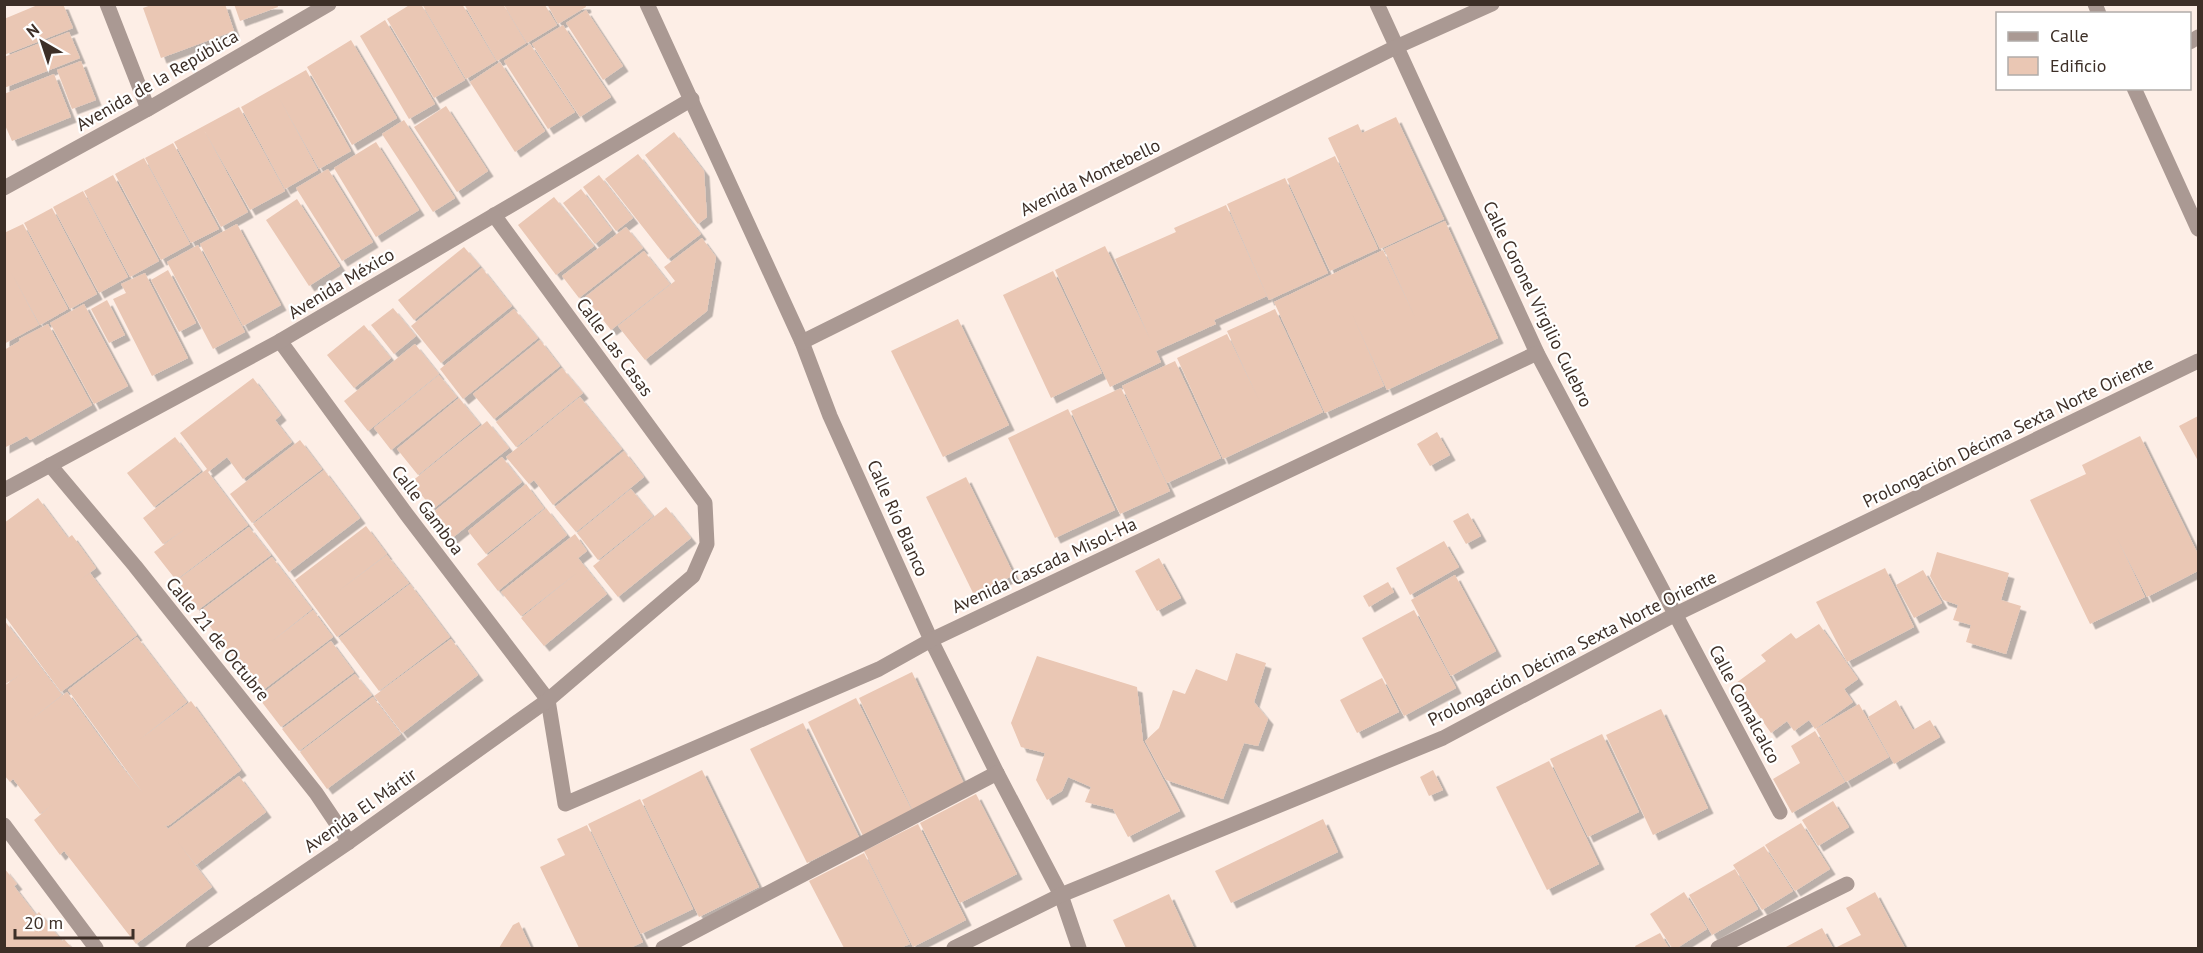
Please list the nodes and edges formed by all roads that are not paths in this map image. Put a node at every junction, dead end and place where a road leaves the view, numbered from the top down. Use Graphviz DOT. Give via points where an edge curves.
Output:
graph roads {
  1 [pos="108,4"];
  2 [pos="329,4"];
  3 [pos="647,4"];
  4 [pos="1377,4"];
  5 [pos="1492,4"];
  6 [pos="1396,47"];
  7 [pos="2135,90"];
  8 [pos="692,99"];
  9 [pos="148,109"];
  10 [pos="4,188"];
  11 [pos="494,214"];
  12 [pos="2199,229"];
  13 [pos="280,341"];
  14 [pos="802,342"];
  15 [pos="1537,353"];
  16 [pos="2199,361"];
  17 [pos="50,465"];
  18 [pos="4,490"];
  19 [pos="705,503"];
  20 [pos="1676,614"];
  21 [pos="931,640"];
  22 [pos="548,700"];
  23 [pos="997,773"];
  24 [pos="1780,812"];
  25 [pos="4,825"];
  26 [pos="349,842"];
  27 [pos="1847,884"];
  28 [pos="1061,895"];
  29 [pos="96,948"];
  30 [pos="193,948"];
  31 [pos="663,948"];
  32 [pos="954,948"];
  33 [pos="1079,948"];
  34 [pos="1718,948"];
  1 -- 9 [label="street"];
  2 -- 9 [label="street, Avenida de la República"];
  3 -- 8 [label="street"];
  4 -- 6 [label="street, Calle Coronel Virgilio Culebro"];
  5 -- 6 [label="street, Avenida Montebello"];
  6 -- 14 [label="street, Avenida Montebello"];
  6 -- 15 [label="street, Calle Coronel Virgilio Culebro"];
  7 -- 12 [label="street"];
  8 -- 11 [label="street, Avenida México"];
  8 -- 14 [label="street, Calle Río Blanco"];
  9 -- 10 [label="street, Avenida de la República"];
  11 -- 13 [label="street, Avenida México"];
  11 -- 19 [label="street, Calle Las Casas"];
  13 -- 17 [label="street, Avenida México"];
  13 -- 22 [label="street, Calle Gamboa"];
  14 -- 21 [label="street, Calle Río Blanco" via="830,416"];
  15 -- 20 [label="street, Calle Coronel Virgilio Culebro"];
  15 -- 21 [label="street, Avenida Cascada Misol-Ha"];
  16 -- 20 [label="street, Prolongación Décima Sexta Norte Oriente"];
  17 -- 18 [label="street, Avenida México"];
  17 -- 26 [label="street, Calle 21 de Octubre" via="316,793"];
  19 -- 22 [label="street, Avenida El Mártir" via="707,544 693,576"];
  20 -- 24 [label="street, Calle Comalcalco"];
  20 -- 28 [label="street, Prolongación Décima Sexta Norte Oriente" via="1443,738"];
  21 -- 22 [label="street, Avenida Cascada Misol-Ha" via="879,669 565,804"];
  21 -- 23 [label="street, Calle Río Blanco"];
  22 -- 26 [label="street, Avenida El Mártir"];
  23 -- 28 [label="street, Calle Río Blanco"];
  23 -- 31 [label="street"];
  25 -- 29 [label="street"];
  26 -- 30 [label="street, Avenida El Mártir"];
  27 -- 34 [label="street"];
  28 -- 32 [label="street, Prolongación Décima Sexta Norte Oriente"];
  28 -- 33 [label="street, Calle Río Blanco"];
}
